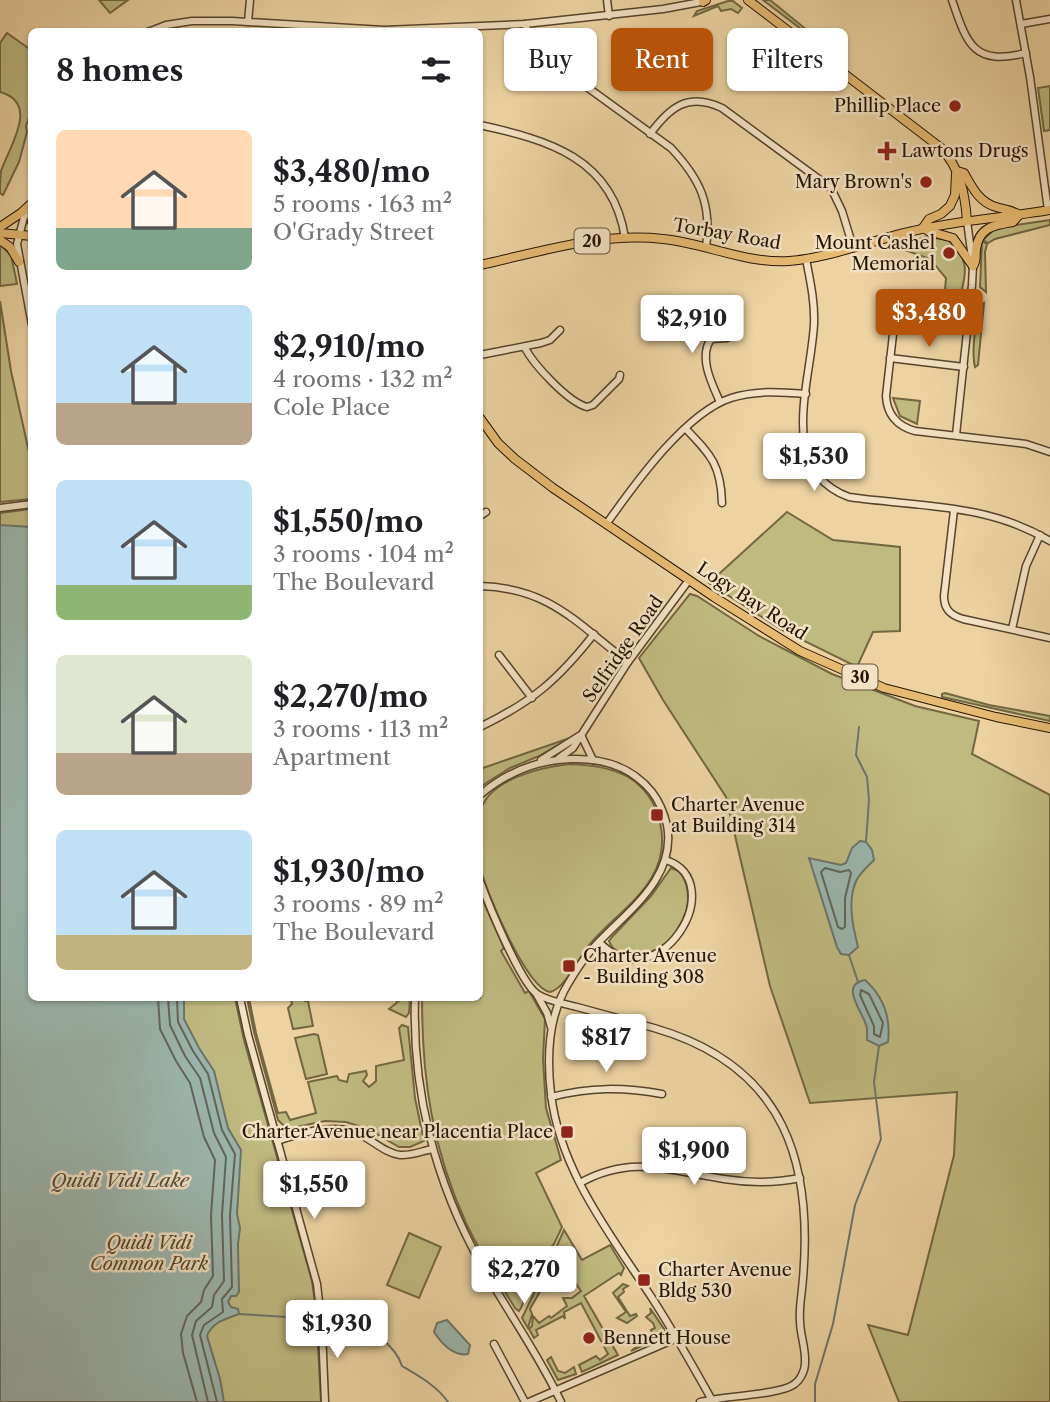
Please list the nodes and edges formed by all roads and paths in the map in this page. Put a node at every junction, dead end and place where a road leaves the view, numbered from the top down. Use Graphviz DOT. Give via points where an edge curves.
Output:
graph roads {
  1 [pos="250,0"];
  2 [pos="607,0"];
  3 [pos="748,0"];
  4 [pos="952,0"];
  5 [pos="1016,0"];
  6 [pos="706,1"];
  7 [pos="609,16"];
  8 [pos="1050,19"];
  9 [pos="232,21"];
  10 [pos="248,22"];
  11 [pos="525,24"];
  12 [pos="1021,24"];
  13 [pos="161,28"];
  14 [pos="231,28"];
  15 [pos="315,28"];
  16 [pos="457,28"];
  17 [pos="1026,53"];
  18 [pos="483,126"];
  19 [pos="650,134"];
  20 [pos="957,171"];
  21 [pos="28,208"];
  22 [pos="1049,210"];
  23 [pos="28,211"];
  24 [pos="1019,215"];
  25 [pos="967,221"];
  26 [pos="0,227"];
  27 [pos="922,229"];
  28 [pos="0,233"];
  29 [pos="19,235"];
  30 [pos="28,236"];
  31 [pos="625,238"];
  32 [pos="0,240"];
  33 [pos="706,247"];
  34 [pos="853,247"];
  35 [pos="806,259"];
  36 [pos="19,262"];
  37 [pos="483,264"];
  38 [pos="973,266"];
  39 [pos="905,295"];
  40 [pos="28,306"];
  41 [pos="561,330"];
  42 [pos="727,338"];
  43 [pos="525,348"];
  44 [pos="483,354"];
  45 [pos="890,358"];
  46 [pos="964,367"];
  47 [pos="620,375"];
  48 [pos="806,394"];
  49 [pos="720,402"];
  50 [pos="483,426"];
  51 [pos="685,429"];
  52 [pos="956,435"];
  53 [pos="1050,452"];
  54 [pos="722,503"];
  55 [pos="28,504"];
  56 [pos="0,508"];
  57 [pos="954,510"];
  58 [pos="607,523"];
  59 [pos="1040,535"];
  60 [pos="1050,541"];
  61 [pos="689,580"];
  62 [pos="483,586"];
  63 [pos="1012,629"];
  64 [pos="594,634"];
  65 [pos="1050,638"];
  66 [pos="499,655"];
  67 [pos="628,662"];
  68 [pos="531,698"];
  69 [pos="483,726"];
  70 [pos="1050,728"];
  71 [pos="581,735"];
  72 [pos="554,760"];
  73 [pos="593,760"];
  74 [pos="535,764"];
  75 [pos="483,793"];
  76 [pos="666,860"];
  77 [pos="483,888"];
  78 [pos="599,942"];
  79 [pos="535,991"];
  80 [pos="241,1001"];
  81 [pos="415,1001"];
  82 [pos="560,1002"];
  83 [pos="552,1031"];
  84 [pos="663,1094"];
  85 [pos="551,1097"];
  86 [pos="277,1141"];
  87 [pos="432,1149"];
  88 [pos="800,1178"];
  89 [pos="580,1183"];
  90 [pos="677,1338"];
  91 [pos="494,1344"];
  92 [pos="556,1390"];
  93 [pos="713,1400"];
  94 [pos="325,1402"];
  95 [pos="527,1402"];
  96 [pos="561,1402"];
  97 [pos="700,1402"];
  1 -- 10 [label="street"];
  2 -- 7 [label="street"];
  3 -- 20 [label="main road" via="935,142"];
  4 -- 17 [label="street" via="965,37 979,51 1004,57"];
  5 -- 12 [label="street"];
  6 -- 7 [label="street"];
  7 -- 11 [label="street"];
  8 -- 12 [label="street"];
  9 -- 10 [label="street"];
  9 -- 13 [label="street"];
  9 -- 14 [label="street"];
  10 -- 15 [label="street"];
  11 -- 16 [label="street"];
  11 -- 19 [label="street" via="540,53"];
  12 -- 17 [label="street"];
  17 -- 22 [label="street"];
  18 -- 31 [label="street" via="548,143 587,169 614,199"];
  19 -- 33 [label="street" via="677,155 697,182 708,215"];
  19 -- 34 [label="street" via="665,114 679,105 703,102 722,108 831,188"];
  20 -- 24 [label="main road" via="964,173 985,202"];
  20 -- 25 [label="main road"];
  20 -- 27 [label="main road" via="950,205"];
  21 -- 26 [label="main road"];
  22 -- 24 [label="main road, Torbay Road / 20"];
  23 -- 29 [label="street"];
  24 -- 25 [label="main road, Torbay Road / 20"];
  24 -- 38 [label="main road" via="1013,222 985,230"];
  25 -- 27 [label="main road, Torbay Road / 20"];
  25 -- 38 [label="street"];
  27 -- 34 [label="main road, Torbay Road / 20"];
  27 -- 38 [label="main road" via="953,238"];
  28 -- 29 [label="main road"];
  29 -- 30 [label="main road"];
  29 -- 36 [label="street"];
  31 -- 33 [label="main road, Torbay Road / 20"];
  31 -- 37 [label="main road, Torbay Road / 20"];
  32 -- 36 [label="main road"];
  33 -- 35 [label="main road, Torbay Road / 20" via="775,261"];
  34 -- 35 [label="main road, Torbay Road / 20"];
  35 -- 48 [label="street" via="814,311"];
  36 -- 40 [label="street"];
  38 -- 46 [label="street"];
  39 -- 45 [label="street" via="895,308"];
  41 -- 43 [label="street" via="550,340"];
  42 -- 49 [label="street" via="710,339 705,354"];
  43 -- 44 [label="street"];
  43 -- 47 [label="street" via="553,380 587,407"];
  45 -- 46 [label="street"];
  45 -- 52 [label="street" via="886,404 894,420 915,431"];
  46 -- 52 [label="street"];
  48 -- 49 [label="street" via="763,391"];
  48 -- 57 [label="street" via="803,449 825,485 849,497"];
  49 -- 51 [label="street"];
  50 -- 58 [label="main road, Logy Bay Road / 30" via="515,459"];
  51 -- 54 [label="street" via="717,467"];
  51 -- 58 [label="street"];
  52 -- 53 [label="street" via="1026,444"];
  55 -- 56 [label="street"];
  57 -- 59 [label="street" via="1002,518"];
  57 -- 63 [label="street" via="946,609 963,619"];
  58 -- 61 [label="main road, Logy Bay Road / 30"];
  59 -- 60 [label="street"];
  59 -- 63 [label="street" via="1026,566"];
  61 -- 67 [label="street, Selfridge Road"];
  61 -- 70 [label="main road, Logy Bay Road / 30" via="800,651 884,688"];
  62 -- 64 [label="street" via="539,597"];
  63 -- 65 [label="street"];
  64 -- 67 [label="street"];
  64 -- 68 [label="street" via="558,677"];
  66 -- 68 [label="street"];
  67 -- 71 [label="street, Selfridge Road"];
  68 -- 69 [label="street"];
  71 -- 72 [label="street, Selfridge Road" via="570,751"];
  71 -- 73 [label="street"];
  71 -- 74 [label="street, Selfridge Road"];
  72 -- 73 [label="street"];
  72 -- 74 [label="street"];
  73 -- 76 [label="street" via="625,769 655,796 667,827"];
  74 -- 75 [label="street" via="500,779"];
  76 -- 78 [label="street" via="653,885"];
  76 -- 78 [label="street" via="682,869 691,887 688,914 673,942 658,953 633,959 615,954"];
  77 -- 79 [label="street" via="500,931"];
  78 -- 82 [label="street"];
  79 -- 82 [label="street"];
  79 -- 83 [label="street"];
  80 -- 86 [label="street"];
  81 -- 87 [label="street" via="417,1067"];
  82 -- 83 [label="street"];
  82 -- 88 [label="street" via="689,1039 721,1057 771,1106 787,1134"];
  83 -- 85 [label="street" via="548,1063"];
  84 -- 85 [label="street" via="598,1087"];
  85 -- 89 [label="street" via="560,1135"];
  86 -- 87 [label="street" via="337,1130 362,1135 400,1155"];
  86 -- 94 [label="street" via="315,1277"];
  87 -- 92 [label="street" via="468,1241"];
  88 -- 89 [label="street" via="740,1181 650,1166 612,1170"];
  88 -- 93 [label="street" via="806,1213 800,1320 804,1369 797,1382 783,1389"];
  89 -- 90 [label="street"];
  90 -- 92 [label="street"];
  90 -- 93 [label="street"];
  91 -- 95 [label="street"];
  92 -- 95 [label="street"];
  92 -- 96 [label="street"];
  93 -- 97 [label="street"];
}
